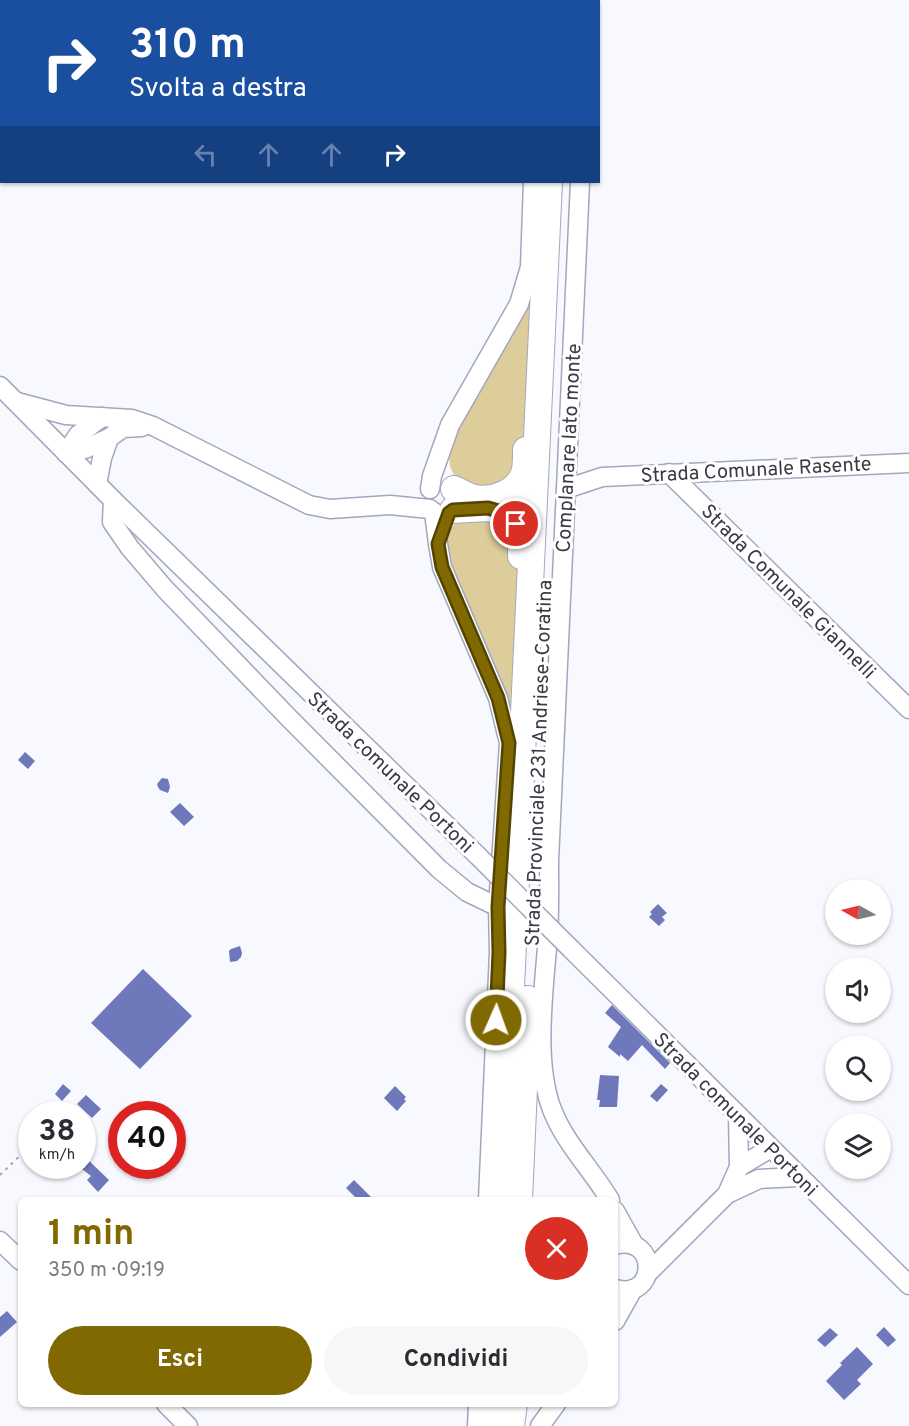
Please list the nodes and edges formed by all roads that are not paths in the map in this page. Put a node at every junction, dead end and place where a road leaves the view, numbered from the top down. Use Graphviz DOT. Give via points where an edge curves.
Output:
graph roads {
  1 [pos="533,183"];
  2 [pos="549,183"];
  3 [pos="564,183"];
  4 [pos="580,183"];
  5 [pos="540,365"];
  6 [pos="0,386"];
  7 [pos="17,402"];
  8 [pos="102,417"];
  9 [pos="153,426"];
  10 [pos="109,438"];
  11 [pos="66,453"];
  12 [pos="909,462"];
  13 [pos="567,467"];
  14 [pos="669,473"];
  15 [pos="602,477"];
  16 [pos="98,484"];
  17 [pos="566,489"];
  18 [pos="113,500"];
  19 [pos="441,500"];
  20 [pos="527,650"];
  21 [pos="909,709"];
  22 [pos="498,907"];
  23 [pos="523,1108"];
  24 [pos="738,1115"];
  25 [pos="771,1148"];
  26 [pos="739,1167"];
  27 [pos="799,1177"];
  28 [pos="759,1179"];
  29 [pos="726,1194"];
  30 [pos="488,1197"];
  31 [pos="501,1197"];
  32 [pos="519,1197"];
  33 [pos="528,1197"];
  34 [pos="605,1197"];
  35 [pos="618,1218"];
  36 [pos="0,1241"];
  37 [pos="681,1241"];
  38 [pos="618,1245"];
  39 [pos="636,1247"];
  40 [pos="18,1258"];
  41 [pos="647,1274"];
  42 [pos="909,1285"];
  43 [pos="624,1289"];
  44 [pos="618,1311"];
  45 [pos="169,1407"];
  46 [pos="478,1407"];
  47 [pos="492,1407"];
  48 [pos="512,1407"];
  49 [pos="554,1407"];
  50 [pos="188,1426"];
  51 [pos="477,1426"];
  52 [pos="491,1426"];
  53 [pos="510,1426"];
  54 [pos="540,1426"];
  1 -- 19 [label="street" via="530,267 519,304 450,425 442,448 445,470"];
  2 -- 5 [label="highway, Strada Provinciale 231 Andriese-Coratina"];
  3 -- 23 [label="highway, Strada Provinciale 231 Andriese-Coratina"];
  4 -- 13 [label="street, Complanare lato monte"];
  5 -- 19 [label="highway" via="530,392 525,471 515,487 487,499"];
  5 -- 20 [label="highway, Strada Provinciale 231 Andriese-Coratina"];
  6 -- 7 [label="street, Strada comunale Portoni"];
  7 -- 8 [label="street" via="66,415"];
  7 -- 11 [label="street, Strada comunale Portoni"];
  8 -- 9 [label="street" via="132,419"];
  8 -- 11 [label="street" via="78,435"];
  9 -- 10 [label="street" via="123,428"];
  9 -- 19 [label="street" via="309,505 330,509"];
  10 -- 11 [label="street"];
  10 -- 16 [label="street"];
  11 -- 16 [label="street, Strada comunale Portoni"];
  12 -- 14 [label="street, Strada Comunale Rasente"];
  13 -- 15 [label="street"];
  13 -- 17 [label="street, Complanare lato monte"];
  14 -- 15 [label="street, Strada Comunale Rasente"];
  14 -- 21 [label="street, Strada Comunale Giannelli"];
  15 -- 17 [label="street"];
  16 -- 18 [label="street, Strada comunale Portoni"];
  17 -- 34 [label="street, Complanare lato monte" via="543,1072 559,1125"];
  18 -- 22 [label="street" via="112,522 165,589 439,869 467,892"];
  18 -- 24 [label="street, Strada comunale Portoni, bridge"];
  19 -- 20 [label="highway" via="505,513 516,524 521,535 520,620"];
  19 -- 22 [label="street" via="438,544 442,567 498,698 507,733"];
  20 -- 31 [label="highway, Strada Provinciale 231 Andriese-Coratina"];
  22 -- 30 [label="street"];
  23 -- 32 [label="highway, Strada Provinciale 231 Andriese-Coratina"];
  23 -- 33 [label="highway"];
  24 -- 25 [label="street, Strada comunale Portoni"];
  24 -- 26 [label="street"];
  25 -- 26 [label="street"];
  25 -- 27 [label="street, Strada comunale Portoni"];
  25 -- 28 [label="street"];
  26 -- 29 [label="street"];
  27 -- 28 [label="street"];
  27 -- 42 [label="street, Strada comunale Portoni"];
  28 -- 29 [label="street"];
  29 -- 37 [label="street"];
  35 -- 39 [label="street, Complanare lato monte"];
  36 -- 40 [label="street"];
  37 -- 39 [label="street"];
  37 -- 41 [label="street"];
  38 -- 39 [label="street"];
  39 -- 41 [label="street, Complanare lato monte" via="648,1263"];
  41 -- 43 [label="street" via="642,1283"];
  43 -- 44 [label="street"];
  45 -- 50 [label="street"];
  46 -- 51 [label="street"];
  47 -- 52 [label="highway"];
  48 -- 53 [label="highway"];
  49 -- 54 [label="street"];
}
